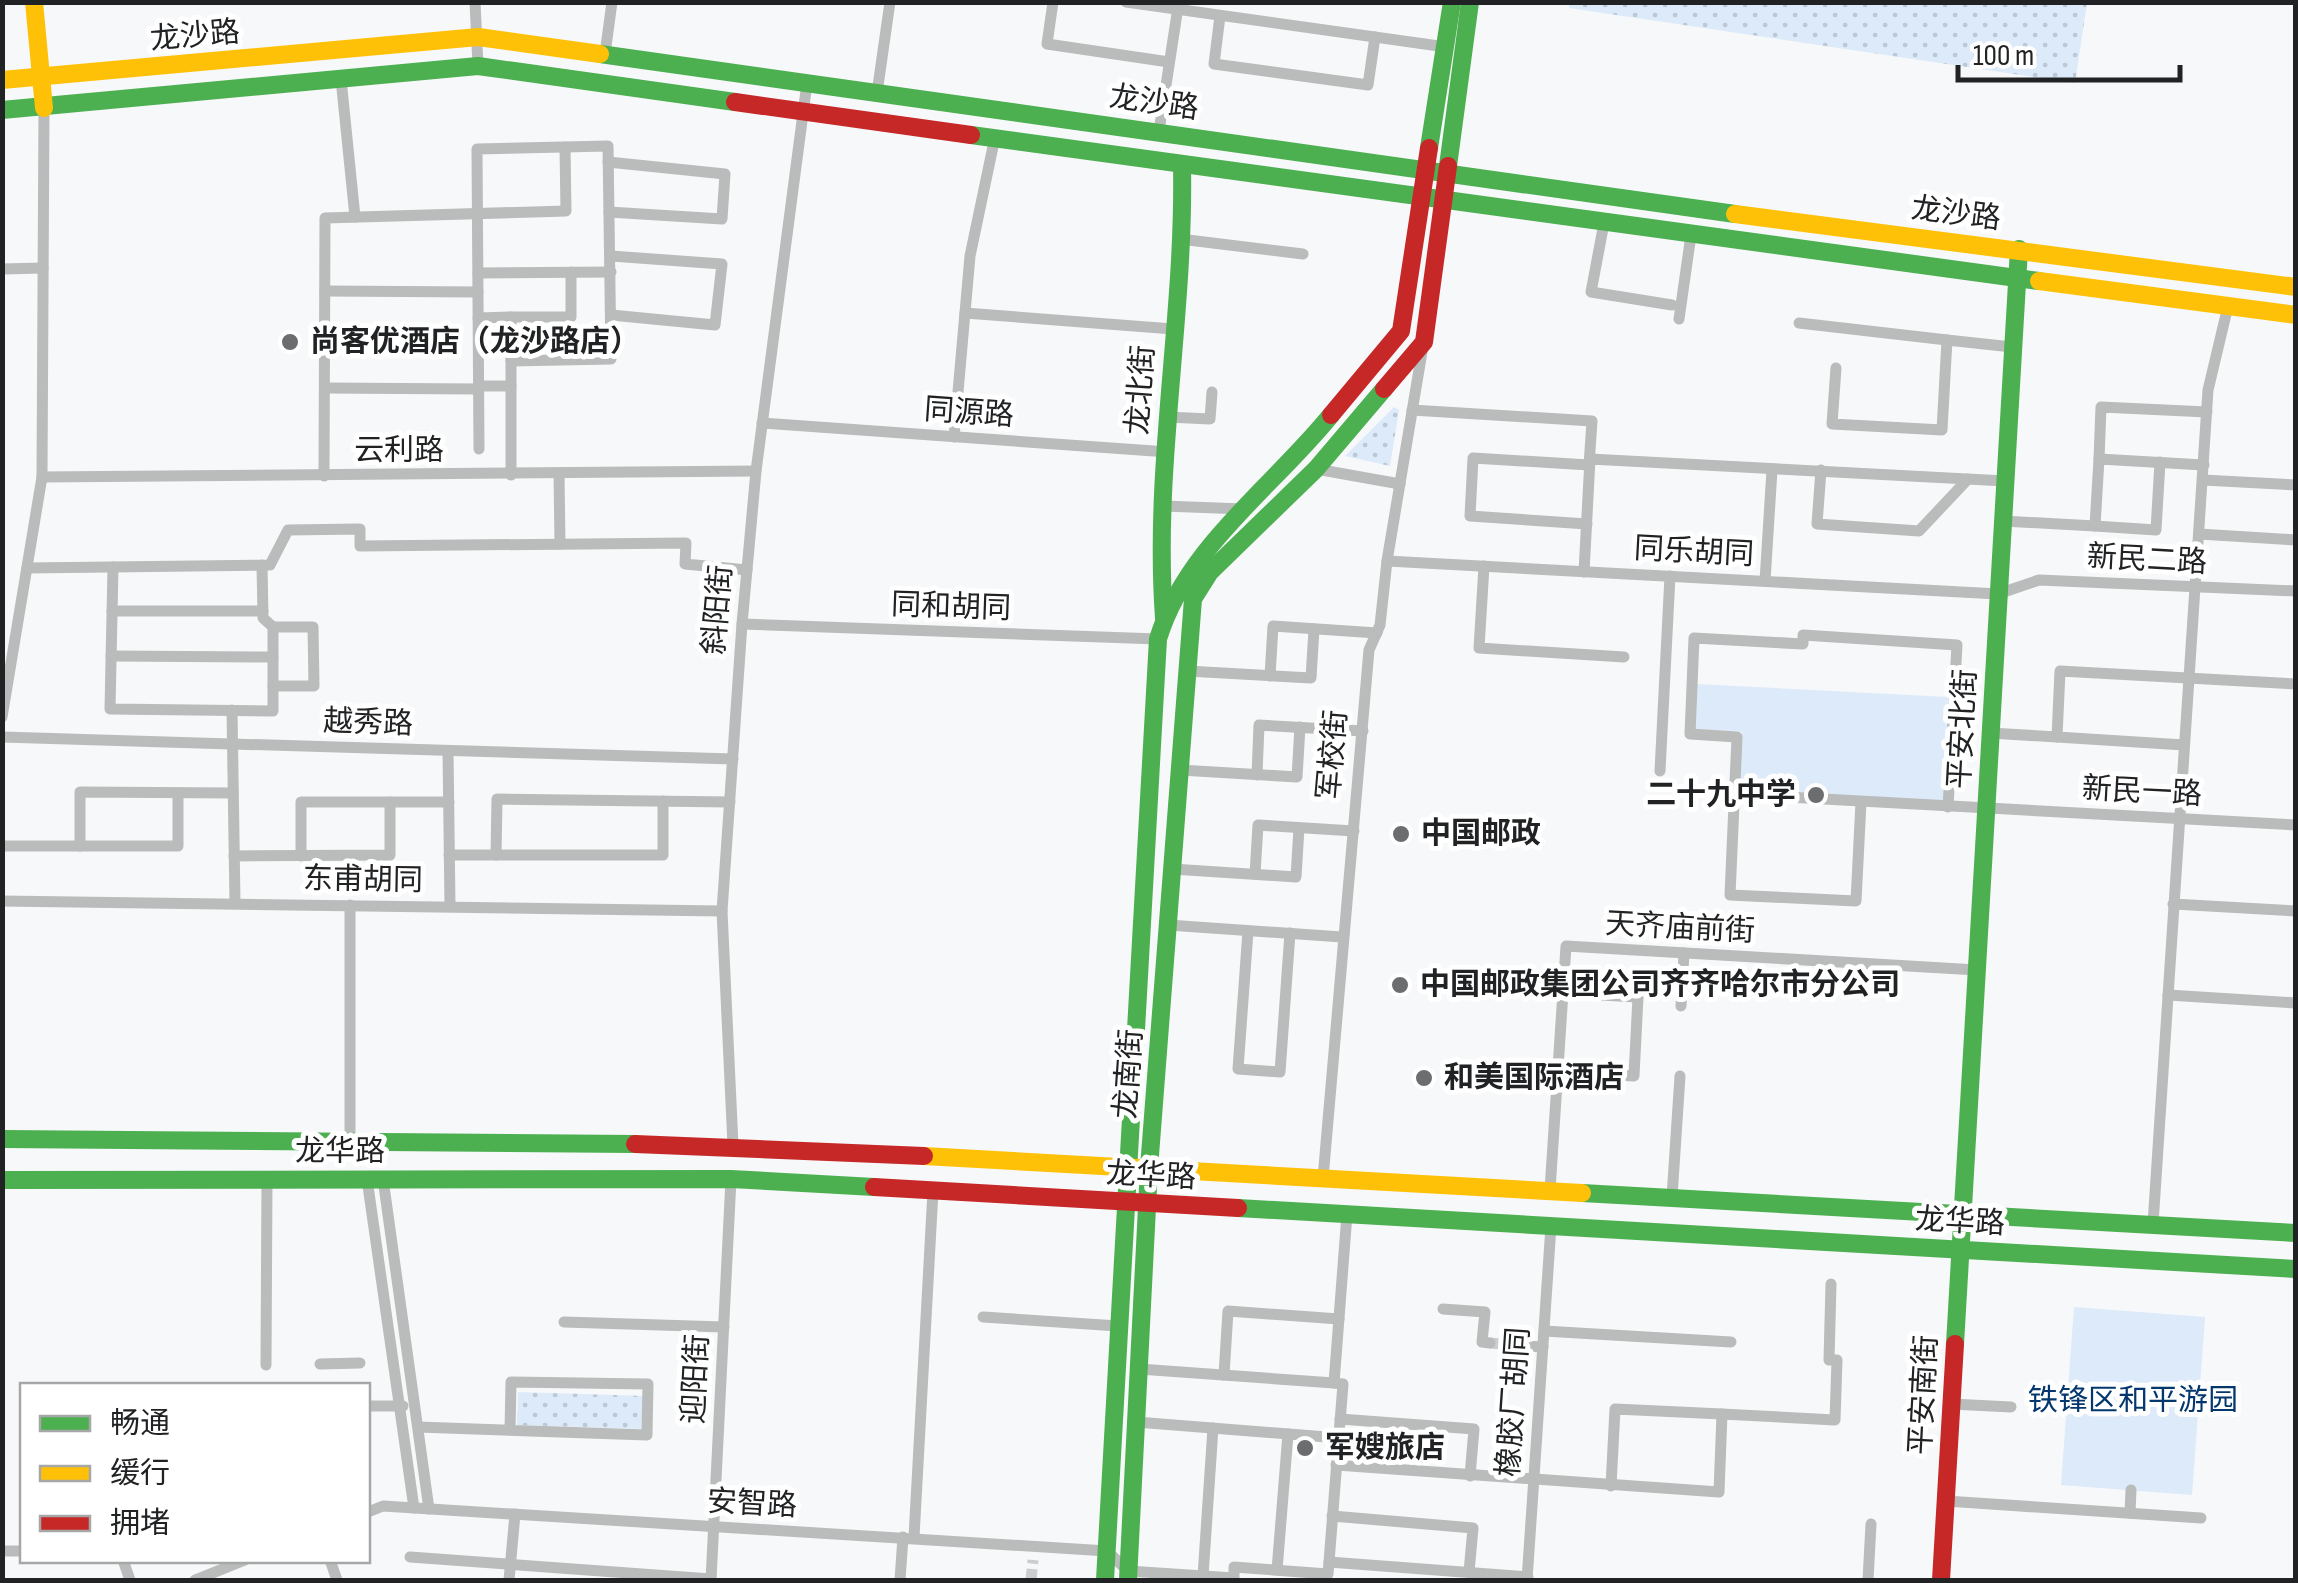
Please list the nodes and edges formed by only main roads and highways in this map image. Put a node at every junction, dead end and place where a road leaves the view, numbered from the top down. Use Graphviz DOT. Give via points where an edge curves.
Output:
graph roads {
  1 [pos="34,2"];
  2 [pos="1452,2"];
  3 [pos="1470,2"];
  4 [pos="41,77"];
  5 [pos="2,80"];
  6 [pos="44,108"];
  7 [pos="2,110"];
  8 [pos="1182,164"];
  9 [pos="1437,175"];
  10 [pos="1434,200"];
  11 [pos="2019,249"];
  12 [pos="2018,277"];
  13 [pos="2296,288"];
  14 [pos="2296,315"];
  15 [pos="1167,613"];
  16 [pos="1190,632"];
  17 [pos="1158,639"];
  18 [pos="2,1139"];
  19 [pos="1126,1167"];
  20 [pos="1149,1168"];
  21 [pos="2,1180"];
  22 [pos="1124,1202"];
  23 [pos="1147,1203"];
  24 [pos="1963,1213"];
  25 [pos="2296,1233"];
  26 [pos="1961,1250"];
  27 [pos="2296,1269"];
  28 [pos="1128,1576"];
  29 [pos="1105,1580"];
  30 [pos="1941,1580"];
  1 -- 4 [label="main road"];
  2 -- 9 [label="main road, 军校街"];
  3 -- 9 [label="main road, 军校街"];
  4 -- 5 [label="main road, 龙沙路"];
  4 -- 6 [label="main road"];
  4 -- 9 [label="main road, 龙沙路" via="478,37"];
  6 -- 7 [label="main road, 龙沙路"];
  6 -- 8 [label="main road, 龙沙路" via="478,66"];
  8 -- 10 [label="main road, 龙沙路"];
  8 -- 15 [label="main road, 龙北街" via="1167,417"];
  9 -- 10 [label="main road, 军校街"];
  9 -- 11 [label="main road, 龙沙路"];
  10 -- 12 [label="main road, 龙沙路"];
  10 -- 15 [label="main road, 军校街" via="1401,331 1312,439 1215,538"];
  10 -- 16 [label="main road, 军校街" via="1424,342 1316,469 1210,572 1194,599"];
  11 -- 12 [label="main road, 平安北街"];
  11 -- 13 [label="main road, 龙沙路"];
  12 -- 14 [label="main road, 龙沙路"];
  12 -- 24 [label="main road, 平安北街"];
  15 -- 17 [label="main road, 军校街"];
  16 -- 20 [label="main road, 龙南街"];
  17 -- 19 [label="main road, 龙南街"];
  18 -- 19 [label="main road, 龙华路" via="732,1145"];
  19 -- 20 [label="main road, 龙华路"];
  19 -- 22 [label="main road, 龙南街"];
  20 -- 23 [label="main road, 龙南街"];
  20 -- 24 [label="main road, 龙华路"];
  21 -- 22 [label="main road, 龙华路" via="731,1179"];
  22 -- 23 [label="main road, 龙华路"];
  22 -- 29 [label="main road, 龙南街"];
  23 -- 26 [label="main road, 龙华路"];
  23 -- 28 [label="main road, 龙南街"];
  24 -- 25 [label="main road, 龙华路"];
  24 -- 26 [label="main road, 平安南街"];
  26 -- 27 [label="main road, 龙华路"];
  26 -- 30 [label="main road, 平安南街"];
}
